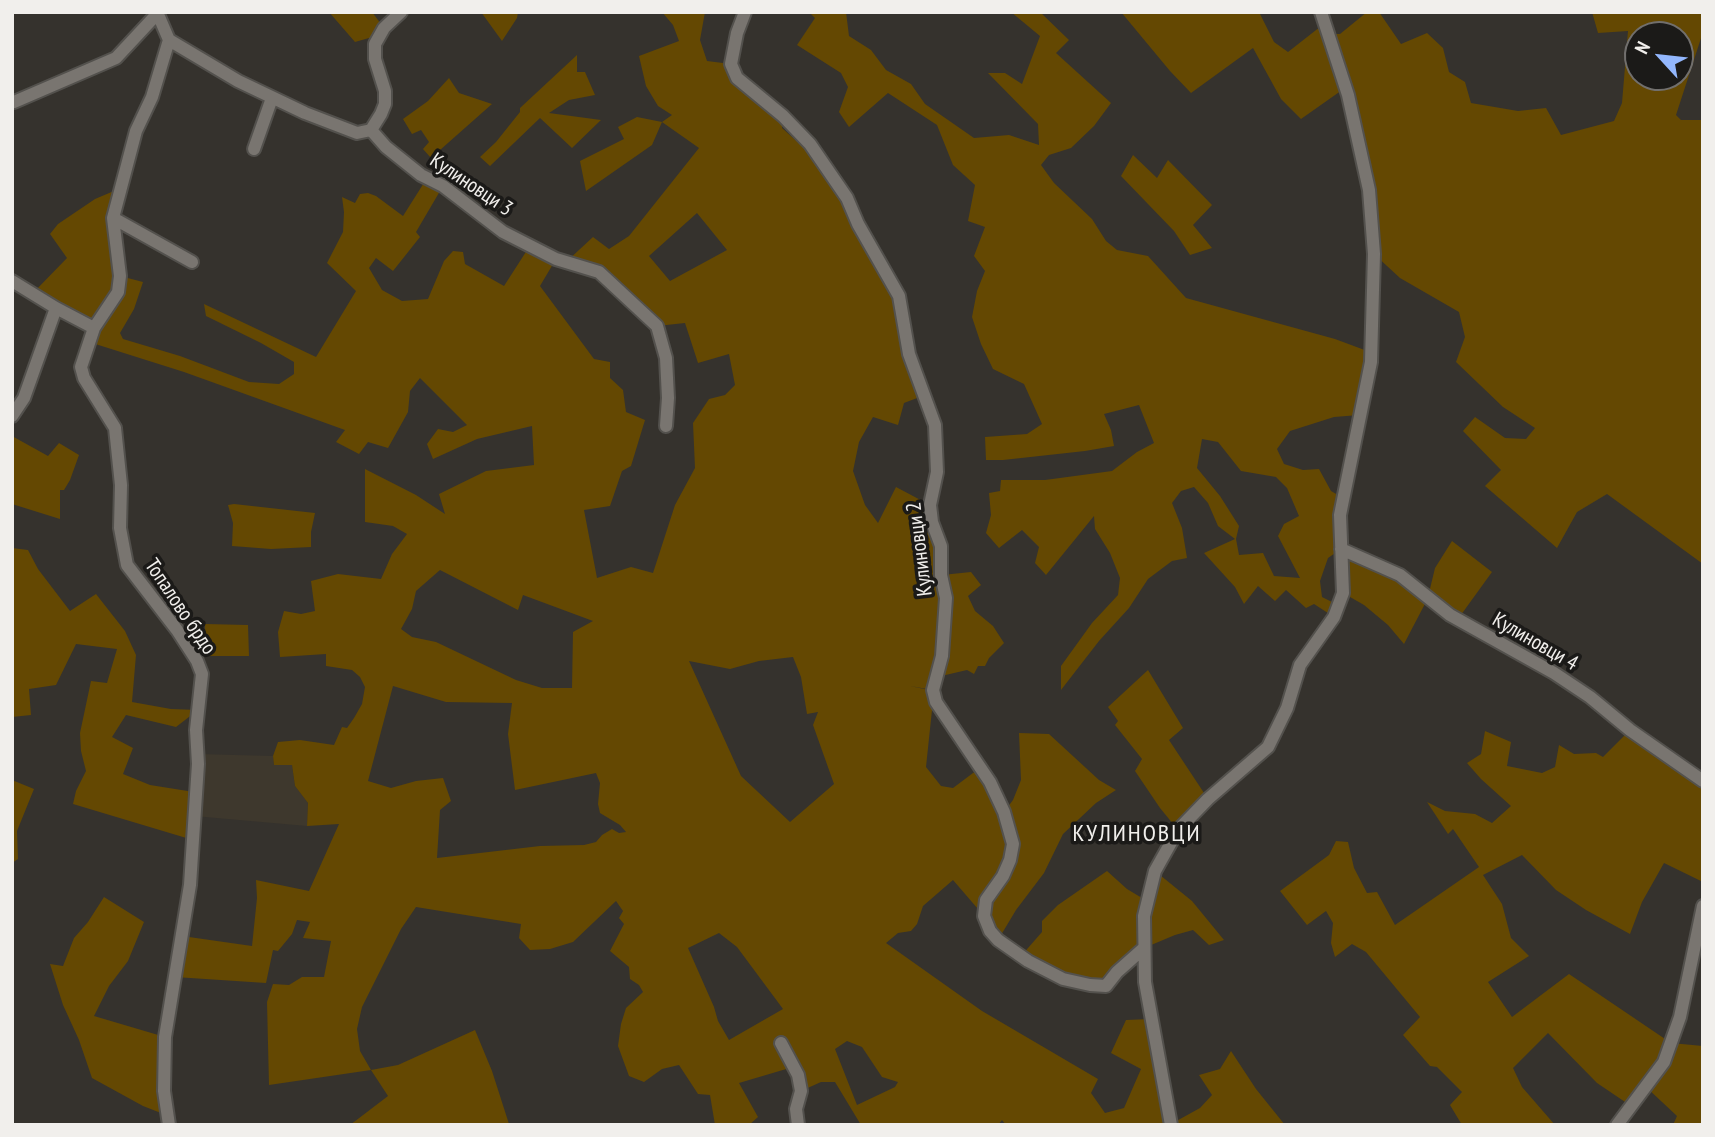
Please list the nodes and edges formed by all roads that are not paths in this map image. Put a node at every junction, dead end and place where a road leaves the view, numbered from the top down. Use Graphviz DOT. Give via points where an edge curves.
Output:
graph roads {
  1 [pos="401,12"];
  2 [pos="745,12"];
  3 [pos="1321,12"];
  4 [pos="157,13"];
  5 [pos="169,40"];
  6 [pos="272,98"];
  7 [pos="14,102"];
  8 [pos="371,130"];
  9 [pos="254,149"];
  10 [pos="113,218"];
  11 [pos="192,262"];
  12 [pos="12,281"];
  13 [pos="56,308"];
  14 [pos="94,328"];
  15 [pos="12,416"];
  16 [pos="666,426"];
  17 [pos="1341,549"];
  18 [pos="1703,781"];
  19 [pos="1703,906"];
  20 [pos="1144,948"];
  21 [pos="781,1043"];
  22 [pos="169,1125"];
  23 [pos="798,1125"];
  24 [pos="1171,1125"];
  25 [pos="1617,1125"];
  1 -- 8 [label="street" via="375,44 385,104"];
  2 -- 20 [label="street, Кулиновци 2" via="731,64 737,78 810,144 847,198 899,296 911,363 930,406 937,472 930,505 941,546 946,598 942,656 933,690 936,702 989,782 1013,844 1010,860 986,900 984,916 990,931 1028,961 1063,979 1090,985 1106,986"];
  3 -- 17 [label="street" via="1348,95 1370,190 1374,254 1371,362 1340,515"];
  4 -- 5 [label="street"];
  4 -- 7 [label="street" via="116,58"];
  5 -- 6 [label="street"];
  5 -- 10 [label="street, Топалово брдо" via="136,131"];
  6 -- 8 [label="street" via="345,129"];
  6 -- 9 [label="street"];
  8 -- 16 [label="street, Кулиновци 3" via="386,148 503,232 556,259 599,272 657,326 666,358"];
  10 -- 11 [label="street"];
  10 -- 14 [label="street, Топалово брдо" via="118,292"];
  12 -- 13 [label="street"];
  13 -- 14 [label="street"];
  13 -- 15 [label="street" via="24,398"];
  14 -- 22 [label="street, Топалово брдо" via="81,367 115,428 120,528 127,565 177,630 202,674 191,885 165,1037"];
  17 -- 18 [label="street, Кулиновци 4" via="1400,575 1450,615 1554,673"];
  17 -- 20 [label="street" via="1340,606 1304,656 1268,747 1178,830 1155,871 1144,916"];
  19 -- 25 [label="street" via="1680,1017 1664,1062"];
  20 -- 24 [label="street" via="1150,1019"];
  21 -- 23 [label="street" via="802,1091 796,1110"];
}
